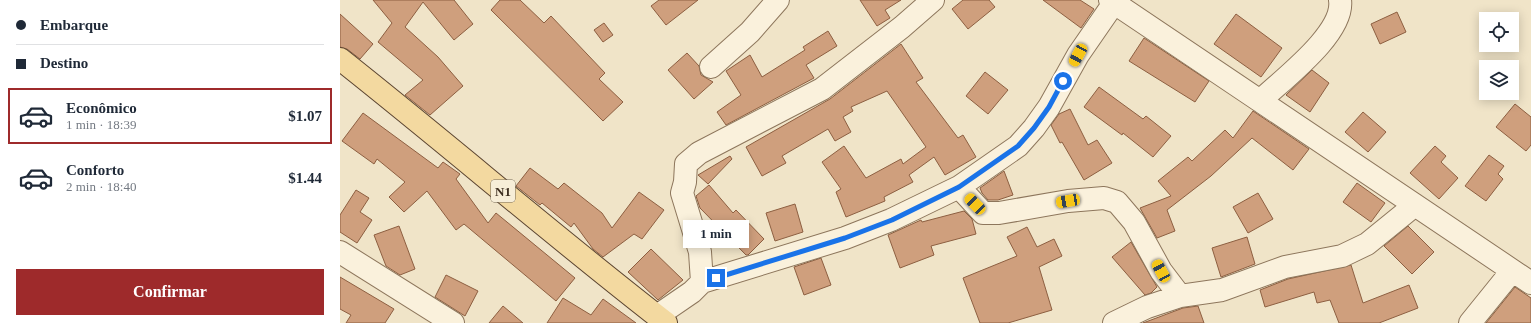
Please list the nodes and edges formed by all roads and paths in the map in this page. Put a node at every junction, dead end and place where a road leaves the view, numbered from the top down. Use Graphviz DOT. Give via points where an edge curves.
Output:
graph roads {
  1 [pos="778,0"];
  2 [pos="933,0"];
  3 [pos="1340,0"];
  4 [pos="1113,1"];
  5 [pos="340,59"];
  6 [pos="711,67"];
  7 [pos="1260,101"];
  8 [pos="959,187"];
  9 [pos="1415,205"];
  10 [pos="340,252"];
  11 [pos="1512,272"];
  12 [pos="702,282"];
  13 [pos="1531,284"];
  14 [pos="1180,296"];
  15 [pos="661,320"];
  16 [pos="453,323"];
  17 [pos="1114,323"];
  18 [pos="1470,323"];
  1 -- 6 [label="street" via="750,32"];
  2 -- 12 [label="street" via="822,89 699,153 686,164 682,193 700,252"];
  3 -- 7 [label="street" via="1341,8 1331,33"];
  4 -- 7 [label="street"];
  4 -- 8 [label="street" via="1034,128 1018,146"];
  5 -- 15 [label="main road, N1"];
  7 -- 9 [label="street"];
  8 -- 12 [label="street" via="892,220 845,238"];
  8 -- 14 [label="street" via="984,213 1104,198 1117,202 1134,222 1161,271"];
  9 -- 11 [label="street"];
  9 -- 14 [label="street" via="1366,244 1342,256 1285,266 1222,290"];
  10 -- 16 [label="street"];
  11 -- 13 [label="street"];
  11 -- 18 [label="street"];
  12 -- 15 [label="street"];
  14 -- 17 [label="street" via="1147,307"];
}
